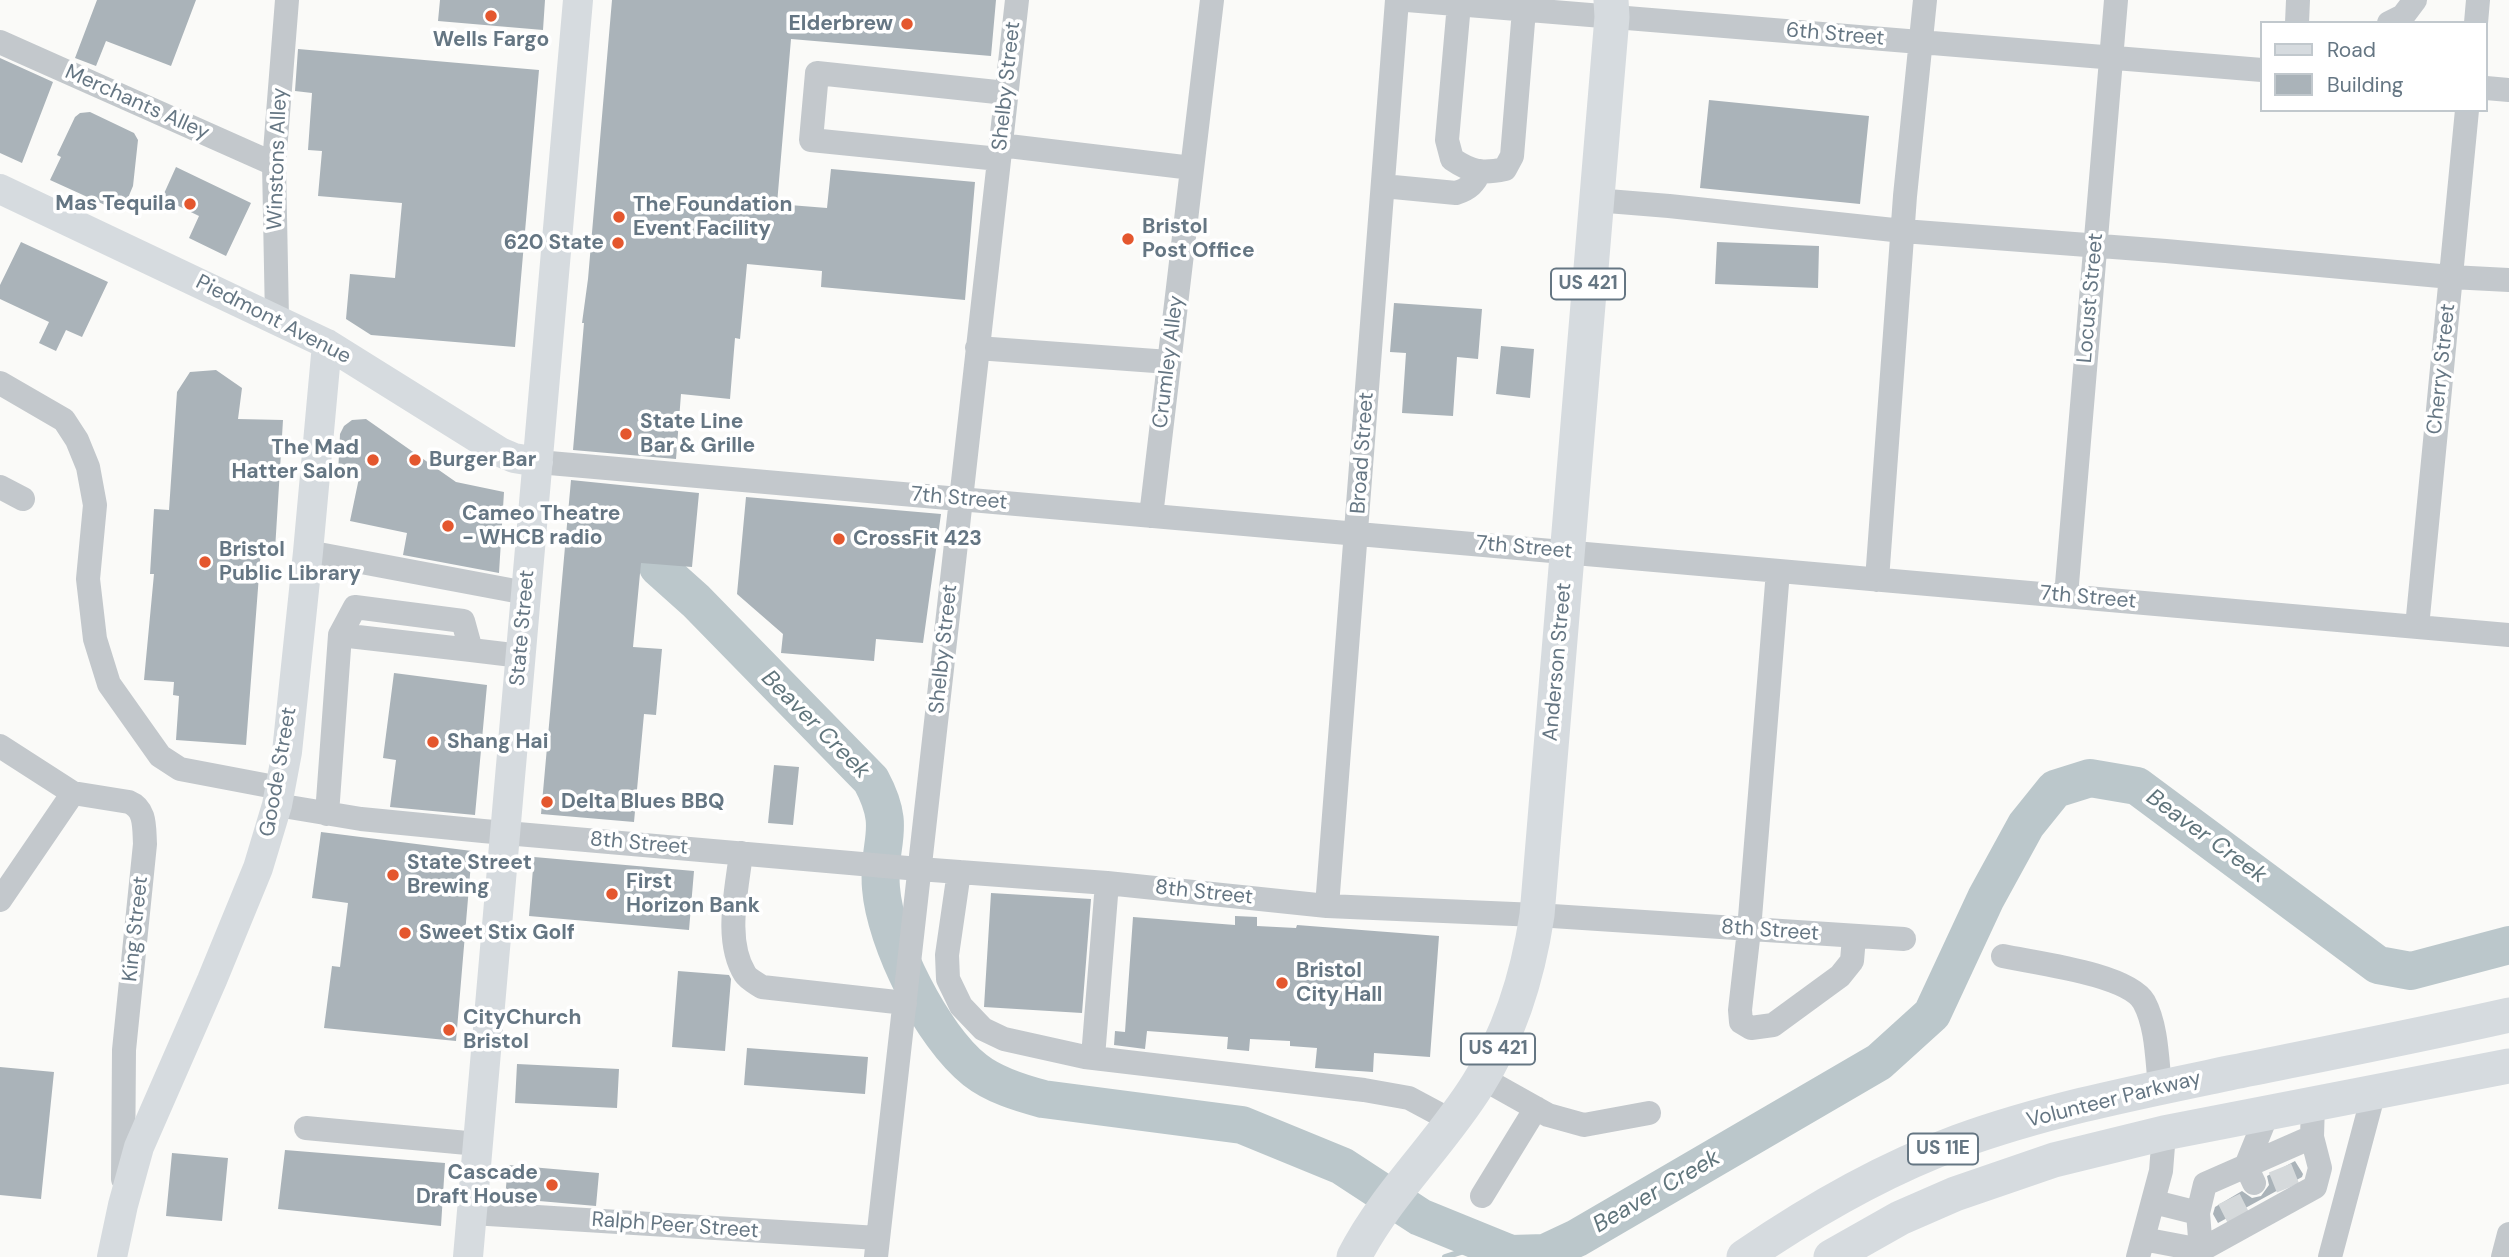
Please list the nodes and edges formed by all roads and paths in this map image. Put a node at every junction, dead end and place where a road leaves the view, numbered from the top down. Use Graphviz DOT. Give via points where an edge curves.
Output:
graph roads {
  1 [pos="287,0"];
  2 [pos="578,0"];
  3 [pos="1017,0"];
  4 [pos="1212,0"];
  5 [pos="1397,0"];
  6 [pos="1407,0"];
  7 [pos="1924,0"];
  8 [pos="2116,0"];
  9 [pos="2298,0"];
  10 [pos="2415,0"];
  11 [pos="2478,0"];
  12 [pos="1471,3"];
  13 [pos="1613,6"];
  14 [pos="1524,10"];
  15 [pos="2297,21"];
  16 [pos="2393,21"];
  17 [pos="2476,21"];
  18 [pos="0,41"];
  19 [pos="1921,42"];
  20 [pos="2111,57"];
  21 [pos="2260,70"];
  22 [pos="2488,88"];
  23 [pos="2509,90"];
  24 [pos="1006,93"];
  25 [pos="2467,112"];
  26 [pos="999,152"];
  27 [pos="274,164"];
  28 [pos="1192,168"];
  29 [pos="1480,171"];
  30 [pos="1383,186"];
  31 [pos="0,189"];
  32 [pos="1595,200"];
  33 [pos="1903,231"];
  34 [pos="2095,247"];
  35 [pos="2451,277"];
  36 [pos="2509,280"];
  37 [pos="277,319"];
  38 [pos="327,344"];
  39 [pos="977,348"];
  40 [pos="1169,362"];
  41 [pos="0,383"];
  42 [pos="538,462"];
  43 [pos="0,487"];
  44 [pos="23,499"];
  45 [pos="961,499"];
  46 [pos="1151,516"];
  47 [pos="1356,534"];
  48 [pos="308,552"];
  49 [pos="1567,552"];
  50 [pos="1778,570"];
  51 [pos="1877,580"];
  52 [pos="526,593"];
  53 [pos="2066,596"];
  54 [pos="2417,627"];
  55 [pos="2509,635"];
  56 [pos="521,656"];
  57 [pos="0,746"];
  58 [pos="74,793"];
  59 [pos="278,797"];
  60 [pos="327,814"];
  61 [pos="505,833"];
  62 [pos="741,853"];
  63 [pos="911,868"];
  64 [pos="959,872"];
  65 [pos="1107,883"];
  66 [pos="0,900"];
  67 [pos="1327,906"];
  68 [pos="1537,915"];
  69 [pos="1749,930"];
  70 [pos="1854,937"];
  71 [pos="1904,939"];
  72 [pos="2003,956"];
  73 [pos="909,960"];
  74 [pos="946,966"];
  75 [pos="905,1003"];
  76 [pos="2509,1015"];
  77 [pos="1093,1057"];
  78 [pos="2509,1066"];
  79 [pos="1482,1078"];
  80 [pos="2160,1087"];
  81 [pos="2374,1091"];
  82 [pos="1536,1108"];
  83 [pos="2268,1112"];
  84 [pos="1649,1113"];
  85 [pos="1452,1121"];
  86 [pos="2312,1121"];
  87 [pos="306,1128"];
  88 [pos="2164,1133"];
  89 [pos="478,1144"];
  90 [pos="2284,1177"];
  91 [pos="2258,1191"];
  92 [pos="1482,1196"];
  93 [pos="2154,1202"];
  94 [pos="123,1205"];
  95 [pos="2232,1205"];
  96 [pos="472,1213"];
  97 [pos="2198,1213"];
  98 [pos="2509,1234"];
  99 [pos="877,1248"];
  100 [pos="2140,1248"];
  101 [pos="2201,1250"];
  102 [pos="112,1257"];
  103 [pos="468,1257"];
  104 [pos="1354,1257"];
  105 [pos="1744,1257"];
  106 [pos="1831,1257"];
  107 [pos="2330,1257"];
  108 [pos="2503,1257"];
  1 -- 27 [label="street, Winstons Alley"];
  2 -- 42 [label="main road, State Street"];
  3 -- 24 [label="street, Shelby Street"];
  4 -- 28 [label="street, Crumley Alley"];
  5 -- 30 [label="street, Broad Street"];
  6 -- 12 [label="street, 6th Street"];
  7 -- 19 [label="street"];
  8 -- 20 [label="street, Locust Street"];
  9 -- 15 [label="street"];
  10 -- 16 [label="street"];
  11 -- 17 [label="street"];
  12 -- 14 [label="street, 6th Street"];
  12 -- 29 [label="street" via="1447,140 1452,159 1468,170"];
  13 -- 14 [label="street, 6th Street"];
  13 -- 19 [label="street, 6th Street"];
  13 -- 32 [label="highway, Anderson Street / US 421"];
  14 -- 29 [label="street" via="1512,156 1505,169"];
  18 -- 27 [label="street, Merchants Alley"];
  19 -- 20 [label="street, 6th Street"];
  19 -- 33 [label="street"];
  20 -- 21 [label="street, 6th Street"];
  20 -- 34 [label="street, Locust Street"];
  22 -- 23 [label="street"];
  24 -- 26 [label="street, Shelby Street"];
  24 -- 26 [label="street" via="817,73 811,140"];
  25 -- 35 [label="street, Cherry Street"];
  26 -- 28 [label="street"];
  26 -- 39 [label="street, Shelby Street"];
  27 -- 37 [label="street, Winstons Alley"];
  28 -- 40 [label="street, Crumley Alley"];
  29 -- 30 [label="street" via="1475,182 1456,193"];
  30 -- 47 [label="street, Broad Street"];
  31 -- 37 [label="main road, Piedmont Avenue"];
  32 -- 33 [label="street"];
  32 -- 49 [label="highway, Anderson Street / US 421"];
  33 -- 34 [label="street"];
  33 -- 51 [label="street"];
  34 -- 35 [label="street"];
  34 -- 53 [label="street, Locust Street"];
  35 -- 36 [label="street"];
  35 -- 54 [label="street, Cherry Street"];
  37 -- 38 [label="main road, Piedmont Avenue"];
  38 -- 42 [label="main road, Piedmont Avenue" via="500,452"];
  38 -- 48 [label="main road, Goode Street"];
  39 -- 40 [label="street"];
  39 -- 45 [label="street, Shelby Street"];
  40 -- 46 [label="street, Crumley Alley"];
  41 -- 59 [label="street" via="64,420 88,467 95,505 88,579 95,639 109,684 160,756 180,769"];
  42 -- 45 [label="street, 7th Street"];
  42 -- 52 [label="main road, State Street"];
  43 -- 44 [label="street"];
  45 -- 46 [label="street, 7th Street"];
  45 -- 63 [label="street, Shelby Street"];
  46 -- 47 [label="street, 7th Street"];
  47 -- 49 [label="street, 7th Street"];
  47 -- 67 [label="street, Broad Street"];
  48 -- 52 [label="street"];
  48 -- 59 [label="main road, Goode Street"];
  49 -- 50 [label="street, 7th Street"];
  49 -- 68 [label="highway, Anderson Street / US 421"];
  50 -- 51 [label="street, 7th Street"];
  50 -- 69 [label="street"];
  51 -- 53 [label="street, 7th Street"];
  52 -- 56 [label="main road, State Street"];
  53 -- 54 [label="street, 7th Street"];
  54 -- 55 [label="street, 7th Street"];
  56 -- 60 [label="street" via="471,650 463,621 355,607 340,635"];
  56 -- 61 [label="main road, State Street"];
  57 -- 58 [label="street, King Street"];
  58 -- 66 [label="street"];
  58 -- 94 [label="street, King Street" via="129,802 143,818 145,844 124,1050"];
  59 -- 60 [label="street"];
  59 -- 94 [label="main road, Goode Street" via="258,868 139,1147"];
  60 -- 61 [label="street"];
  61 -- 62 [label="street, 8th Street"];
  61 -- 89 [label="main road, State Street"];
  62 -- 63 [label="street, 8th Street"];
  62 -- 75 [label="street" via="734,937 746,976 762,988"];
  63 -- 64 [label="street, 8th Street"];
  63 -- 73 [label="street, Shelby Street"];
  64 -- 65 [label="street, 8th Street"];
  64 -- 74 [label="street"];
  65 -- 67 [label="street, 8th Street"];
  65 -- 77 [label="street"];
  67 -- 68 [label="street, 8th Street"];
  68 -- 69 [label="street, 8th Street"];
  68 -- 79 [label="highway, Anderson Street / US 421" via="1507,1032"];
  69 -- 70 [label="street, 8th Street"];
  69 -- 70 [label="street" via="1740,1010 1741,1022 1751,1028 1773,1025 1840,976 1852,961"];
  70 -- 71 [label="street, 8th Street"];
  72 -- 80 [label="street" via="2113,980 2134,990 2149,1015"];
  73 -- 74 [label="street"];
  73 -- 75 [label="street, Shelby Street"];
  74 -- 77 [label="street" via="961,1006 983,1029 1004,1039"];
  75 -- 99 [label="street, Shelby Street"];
  76 -- 80 [label="highway, Volunteer Parkway / US 11E"];
  77 -- 85 [label="street" via="1409,1098"];
  78 -- 81 [label="highway, Volunteer Parkway / US 11E"];
  79 -- 82 [label="street"];
  79 -- 85 [label="highway, Anderson Street / US 421"];
  80 -- 88 [label="highway"];
  80 -- 105 [label="highway, Volunteer Parkway / US 11E" via="2040,1116 1957,1143 1835,1200"];
  81 -- 86 [label="highway, Volunteer Parkway / US 11E"];
  81 -- 107 [label="street"];
  82 -- 84 [label="street" via="1584,1125"];
  82 -- 92 [label="street"];
  83 -- 86 [label="highway, Volunteer Parkway / US 11E"];
  83 -- 88 [label="highway, Volunteer Parkway / US 11E"];
  83 -- 91 [label="street"];
  85 -- 104 [label="highway, Anderson Street / US 421"];
  86 -- 90 [label="street"];
  86 -- 90 [label="street" via="2320,1168 2315,1187"];
  87 -- 89 [label="street"];
  88 -- 93 [label="street"];
  88 -- 106 [label="highway, Volunteer Parkway / US 11E" via="2054,1160 1955,1194 1900,1218"];
  89 -- 96 [label="main road, State Street"];
  90 -- 91 [label="street"];
  90 -- 91 [label="street"];
  91 -- 95 [label="street"];
  91 -- 95 [label="street"];
  93 -- 97 [label="street"];
  93 -- 100 [label="street"];
  94 -- 102 [label="main road, Goode Street"];
  95 -- 97 [label="street" via="2205,1184"];
  95 -- 101 [label="street"];
  96 -- 99 [label="street, Ralph Peer Street"];
  96 -- 103 [label="main road, State Street"];
  97 -- 101 [label="street"];
  98 -- 108 [label="street"];
  100 -- 101 [label="street"];
}
